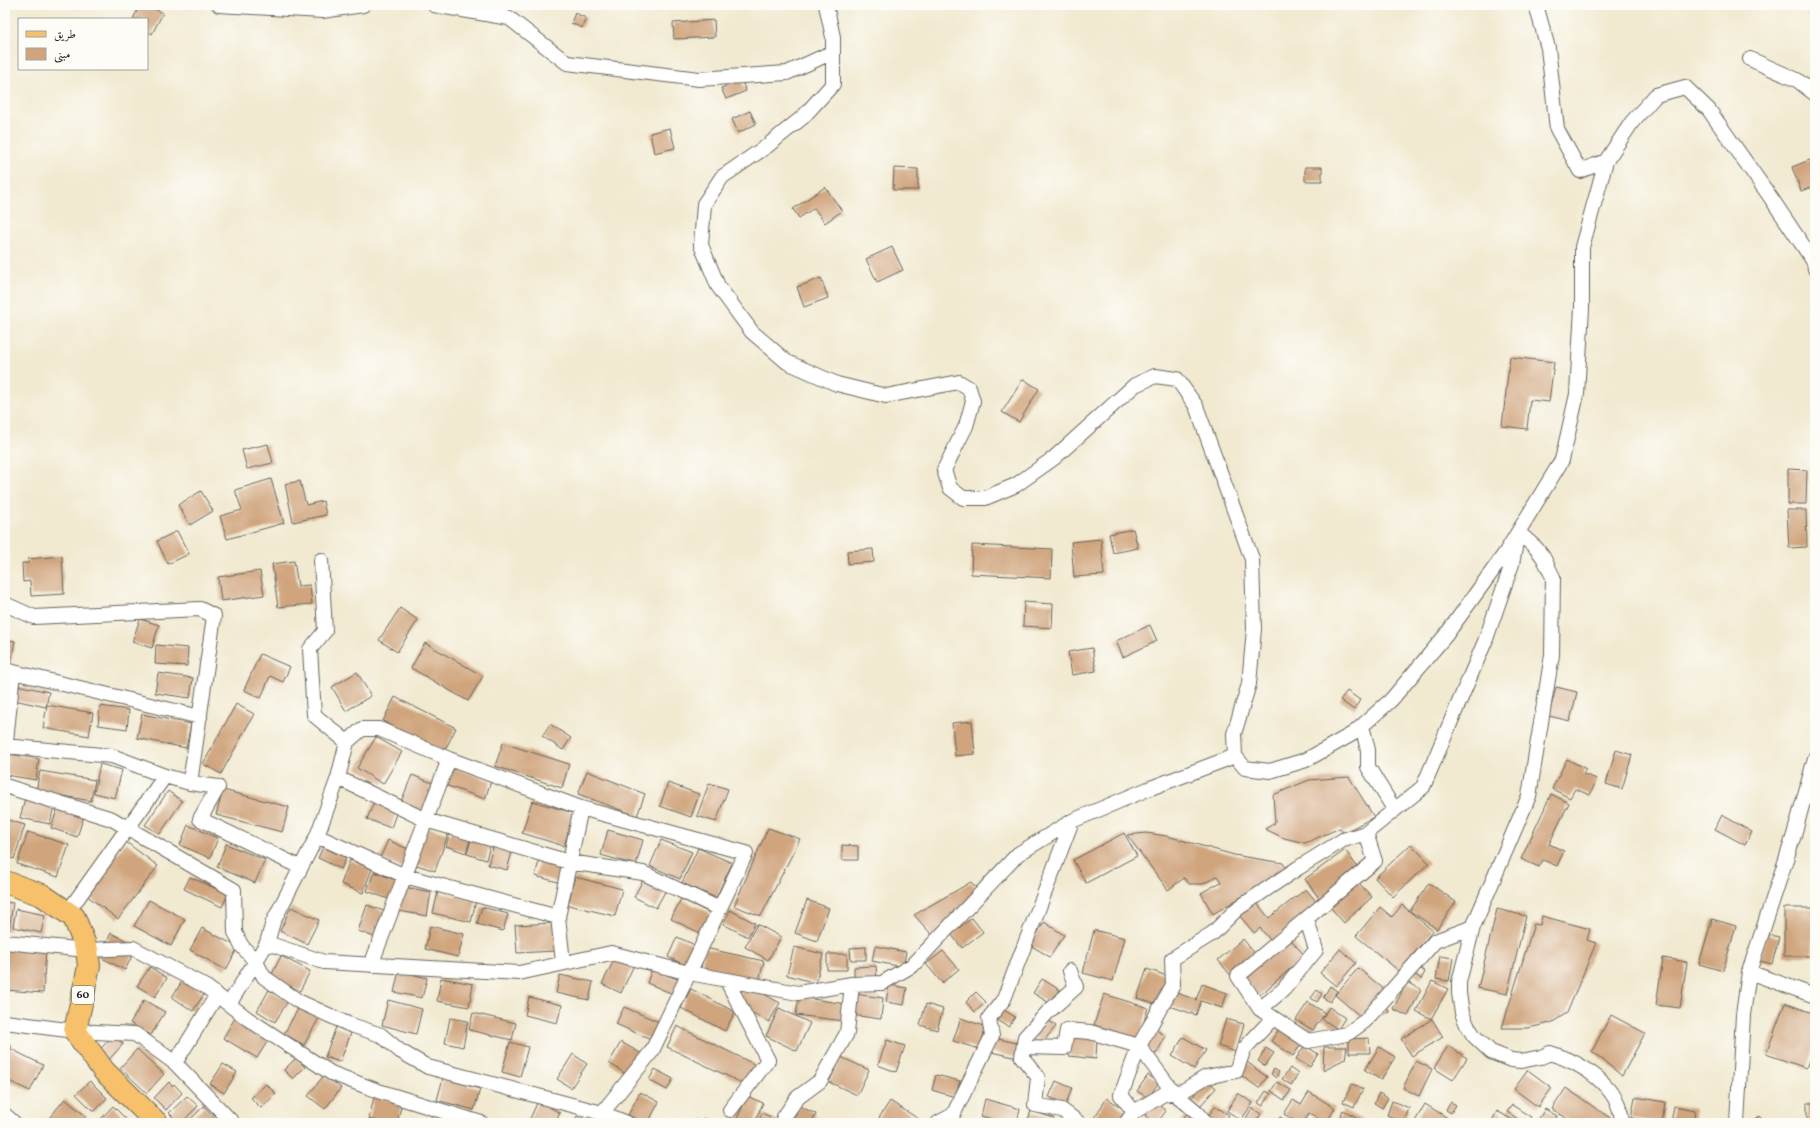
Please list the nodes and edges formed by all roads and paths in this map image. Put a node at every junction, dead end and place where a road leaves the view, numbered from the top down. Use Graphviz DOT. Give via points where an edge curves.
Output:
graph roads {
  1 [pos="219,5"];
  2 [pos="363,5"];
  3 [pos="434,5"];
  4 [pos="826,5"];
  5 [pos="1536,5"];
  6 [pos="833,52"];
  7 [pos="1750,59"];
  8 [pos="1815,94"];
  9 [pos="1606,161"];
  10 [pos="1815,269"];
  11 [pos="1518,532"];
  12 [pos="320,560"];
  13 [pos="5,604"];
  14 [pos="9,671"];
  15 [pos="200,717"];
  16 [pos="1362,726"];
  17 [pos="347,742"];
  18 [pos="5,748"];
  19 [pos="1235,756"];
  20 [pos="1815,758"];
  21 [pos="449,759"];
  22 [pos="165,776"];
  23 [pos="338,778"];
  24 [pos="190,783"];
  25 [pos="5,786"];
  26 [pos="581,808"];
  27 [pos="1394,809"];
  28 [pos="426,820"];
  29 [pos="1072,821"];
  30 [pos="129,827"];
  31 [pos="1366,833"];
  32 [pos="317,836"];
  33 [pos="569,862"];
  34 [pos="300,866"];
  35 [pos="405,876"];
  36 [pos="5,882"];
  37 [pos="720,909"];
  38 [pos="67,913"];
  39 [pos="558,917"];
  40 [pos="1307,920"];
  41 [pos="1473,927"];
  42 [pos="5,942"];
  43 [pos="267,943"];
  44 [pos="87,950"];
  45 [pos="256,962"];
  46 [pos="563,962"];
  47 [pos="371,965"];
  48 [pos="1070,972"];
  49 [pos="1749,972"];
  50 [pos="689,974"];
  51 [pos="727,981"];
  52 [pos="852,984"];
  53 [pos="217,995"];
  54 [pos="1815,996"];
  55 [pos="228,1004"];
  56 [pos="1260,1009"];
  57 [pos="1273,1018"];
  58 [pos="5,1022"];
  59 [pos="75,1031"];
  60 [pos="1139,1046"];
  61 [pos="1024,1047"];
  62 [pos="175,1063"];
  63 [pos="1173,1092"];
  64 [pos="730,1110"];
  65 [pos="602,1113"];
  66 [pos="5,1116"];
  67 [pos="1130,1118"];
  68 [pos="14,1123"];
  69 [pos="157,1123"];
  70 [pos="233,1123"];
  71 [pos="481,1123"];
  72 [pos="627,1123"];
  73 [pos="783,1123"];
  74 [pos="938,1123"];
  75 [pos="1079,1123"];
  76 [pos="1206,1123"];
  77 [pos="1622,1123"];
  78 [pos="1737,1123"];
  1 -- 2 [label="street" via="322,11"];
  3 -- 6 [label="street" via="509,18 567,63 699,79 787,73"];
  4 -- 6 [label="street" via="833,37"];
  5 -- 9 [label="street" via="1548,48 1558,129 1580,171"];
  6 -- 19 [label="street" via="833,84 804,117 722,176 704,204 701,245 718,286 752,332 786,362 837,384 886,396 959,382 969,388 973,401 966,426 944,470 950,488 963,498 985,498 1016,485 1054,458 1135,385 1155,376 1177,379 1196,406 1252,559 1254,629 1250,676 1234,734"];
  7 -- 8 [label="street" via="1797,80"];
  9 -- 10 [label="street" via="1632,122 1656,95 1685,87 1713,117 1771,198 1814,262"];
  9 -- 11 [label="street" via="1582,247 1582,308 1577,394 1562,460"];
  11 -- 16 [label="street" via="1446,635 1392,700"];
  11 -- 27 [label="street" via="1512,564 1486,639 1423,787"];
  11 -- 41 [label="street" via="1543,557 1552,577 1552,656 1529,796"];
  12 -- 17 [label="street" via="325,631 310,649 314,715"];
  13 -- 15 [label="street" via="34,617 200,609 214,616"];
  14 -- 15 [label="street"];
  14 -- 18 [label="street"];
  15 -- 24 [label="street"];
  16 -- 19 [label="street" via="1306,760 1270,771 1245,768"];
  16 -- 27 [label="street" via="1368,750 1368,766"];
  17 -- 21 [label="street" via="362,729 379,728"];
  17 -- 23 [label="street"];
  18 -- 22 [label="street" via="112,756"];
  19 -- 29 [label="street"];
  20 -- 49 [label="street" via="1794,835"];
  21 -- 26 [label="street"];
  21 -- 28 [label="street"];
  22 -- 24 [label="street"];
  22 -- 30 [label="street"];
  23 -- 28 [label="street"];
  23 -- 32 [label="street"];
  24 -- 34 [label="street" via="218,787 200,820"];
  25 -- 30 [label="street" via="106,816"];
  26 -- 33 [label="street"];
  26 -- 37 [label="street" via="746,853"];
  27 -- 31 [label="street"];
  28 -- 33 [label="street"];
  28 -- 35 [label="street"];
  29 -- 52 [label="street" via="1018,854 913,965 882,983"];
  29 -- 74 [label="street" via="1004,998 989,1018 992,1036 953,1115"];
  30 -- 38 [label="street"];
  30 -- 45 [label="street" via="234,890 235,932 241,945"];
  31 -- 40 [label="street" via="1376,861"];
  31 -- 60 [label="street" via="1343,840 1298,868 1237,909 1213,933 1172,959 1172,985"];
  32 -- 34 [label="street"];
  32 -- 35 [label="street"];
  33 -- 37 [label="street" via="643,872"];
  33 -- 39 [label="street"];
  34 -- 43 [label="street" via="273,922"];
  35 -- 39 [label="street"];
  35 -- 47 [label="street"];
  36 -- 38 [label="main road, 60" via="42,895"];
  37 -- 50 [label="street"];
  38 -- 44 [label="main road, 60" via="74,917"];
  39 -- 46 [label="street"];
  40 -- 56 [label="street" via="1316,950 1284,989"];
  40 -- 56 [label="street" via="1238,976"];
  41 -- 57 [label="street" via="1435,941 1365,1021 1347,1034 1308,1041"];
  41 -- 77 [label="street" via="1459,982 1459,993 1462,1013 1474,1036 1491,1052 1511,1060 1531,1060 1550,1053 1575,1063 1597,1078 1612,1094"];
  42 -- 44 [label="street"];
  43 -- 45 [label="street"];
  43 -- 47 [label="street" via="324,962"];
  44 -- 53 [label="street" via="133,948"];
  44 -- 59 [label="main road, 60" via="89,966"];
  45 -- 55 [label="street"];
  45 -- 65 [label="street" via="264,977 298,1000 348,1024 381,1035 400,1051 428,1067"];
  46 -- 47 [label="street" via="519,972"];
  46 -- 50 [label="street" via="611,953"];
  48 -- 61 [label="street" via="1076,987 1025,1037"];
  49 -- 54 [label="street"];
  49 -- 78 [label="street" via="1743,1015"];
  50 -- 51 [label="street"];
  50 -- 65 [label="street" via="652,1051"];
  51 -- 52 [label="street" via="798,993"];
  51 -- 64 [label="street" via="768,1060"];
  52 -- 73 [label="street" via="847,1033 820,1081 797,1098 784,1117"];
  53 -- 55 [label="street"];
  53 -- 62 [label="street"];
  55 -- 71 [label="street" via="331,1073"];
  56 -- 57 [label="street"];
  57 -- 63 [label="street" via="1244,1050 1236,1071 1206,1077 1183,1091"];
  58 -- 59 [label="street"];
  59 -- 62 [label="street" via="135,1034"];
  59 -- 69 [label="main road" via="104,1071"];
  60 -- 61 [label="street" via="1090,1032 1067,1030 1064,1048"];
  60 -- 63 [label="street"];
  60 -- 67 [label="street" via="1121,1095"];
  61 -- 75 [label="street" via="1022,1057 1038,1077 1035,1105 1062,1110"];
  62 -- 70 [label="street"];
  63 -- 67 [label="street" via="1164,1094"];
  63 -- 76 [label="street"];
  65 -- 72 [label="street"];
  66 -- 68 [label="street"];
}
